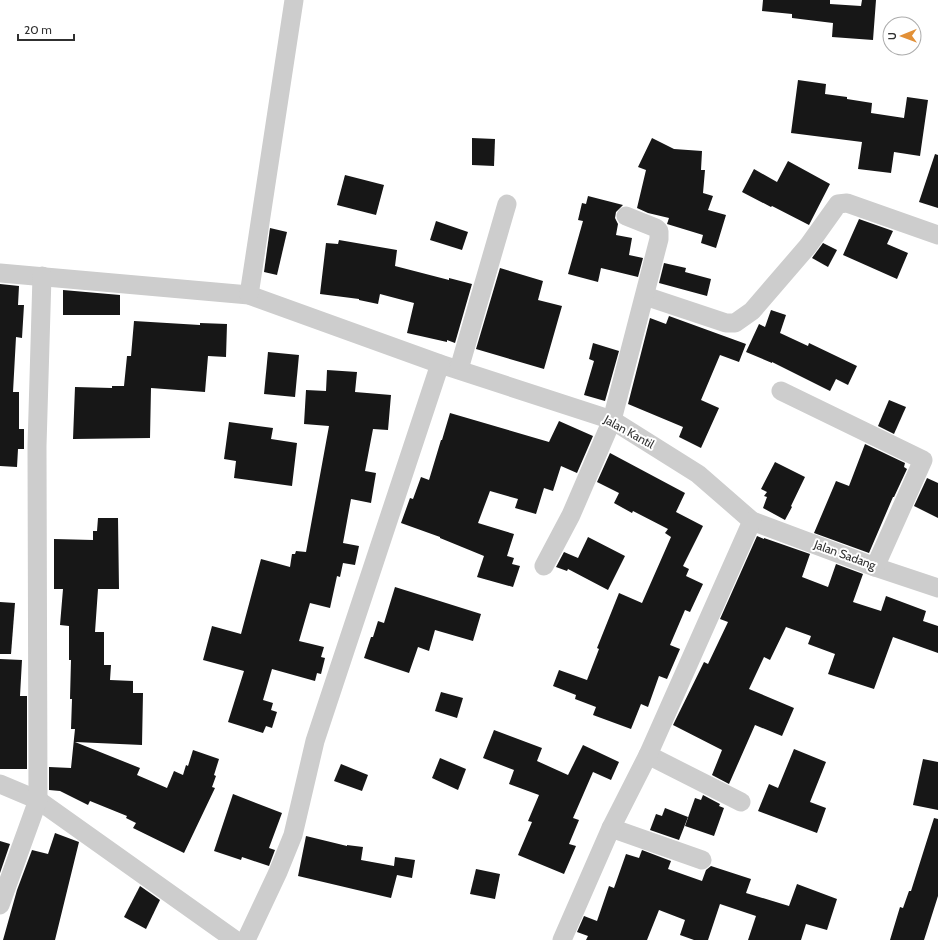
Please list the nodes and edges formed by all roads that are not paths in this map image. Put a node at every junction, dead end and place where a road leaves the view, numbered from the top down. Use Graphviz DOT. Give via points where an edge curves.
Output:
graph roads {
  1 [pos="294,0"];
  2 [pos="507,204"];
  3 [pos="626,216"];
  4 [pos="938,235"];
  5 [pos="0,273"];
  6 [pos="42,276"];
  7 [pos="249,295"];
  8 [pos="645,296"];
  9 [pos="440,364"];
  10 [pos="459,369"];
  11 [pos="781,391"];
  12 [pos="612,420"];
  13 [pos="752,521"];
  14 [pos="544,566"];
  15 [pos="875,567"];
  16 [pos="938,588"];
  17 [pos="648,755"];
  18 [pos="0,784"];
  19 [pos="38,800"];
  20 [pos="741,802"];
  21 [pos="611,828"];
  22 [pos="702,860"];
  23 [pos="0,905"];
  24 [pos="235,940"];
  25 [pos="246,940"];
  26 [pos="562,940"];
  1 -- 7 [label="street"];
  2 -- 10 [label="street"];
  3 -- 8 [label="street" via="659,231 660,239"];
  4 -- 8 [label="street" via="847,202 838,204 808,246 752,311 735,323 726,323"];
  5 -- 6 [label="street, Jalan Kantil"];
  6 -- 7 [label="street, Jalan Kantil"];
  6 -- 19 [label="street" via="37,454"];
  7 -- 9 [label="street, Jalan Kantil"];
  8 -- 12 [label="street"];
  9 -- 10 [label="street, Jalan Kantil"];
  9 -- 25 [label="street" via="315,741 293,835"];
  10 -- 12 [label="street, Jalan Kantil"];
  11 -- 15 [label="street" via="923,460"];
  12 -- 13 [label="street, Jalan Kantil" via="698,474"];
  12 -- 14 [label="street" via="571,515"];
  13 -- 15 [label="street, Jalan Sadang"];
  13 -- 17 [label="street"];
  15 -- 16 [label="street, Jalan Sadang"];
  17 -- 20 [label="street"];
  17 -- 21 [label="street"];
  18 -- 19 [label="street"];
  19 -- 23 [label="street"];
  19 -- 24 [label="street"];
  21 -- 22 [label="street"];
  21 -- 26 [label="street"];
}
